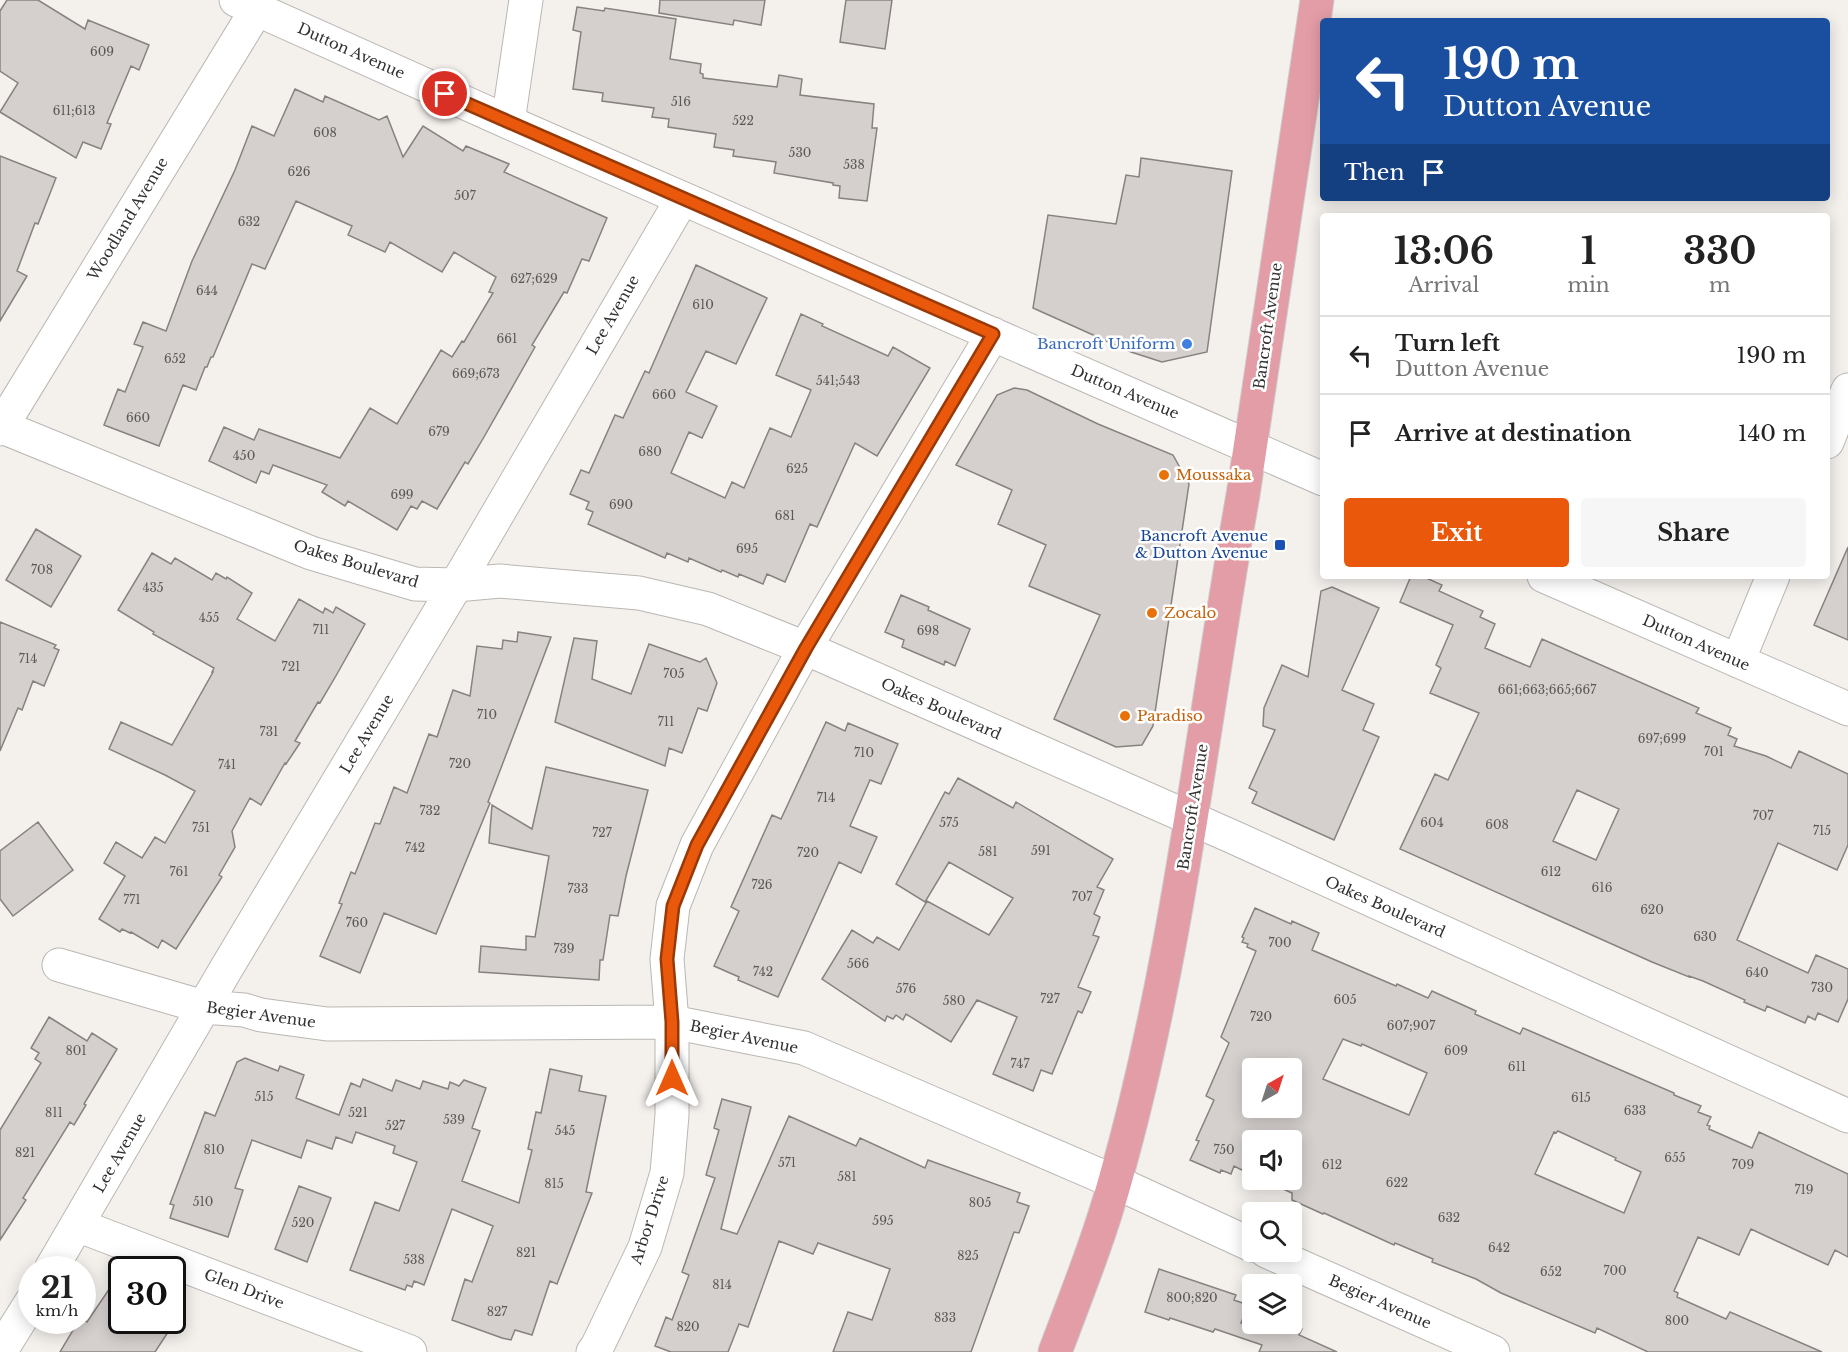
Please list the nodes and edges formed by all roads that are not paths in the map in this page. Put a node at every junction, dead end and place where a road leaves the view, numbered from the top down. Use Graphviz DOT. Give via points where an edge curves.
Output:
graph roads {
  1 [pos="526,0"];
  2 [pos="1317,0"];
  3 [pos="247,4"];
  4 [pos="508,122"];
  5 [pos="682,199"];
  6 [pos="993,334"];
  7 [pos="1848,390"];
  8 [pos="0,427"];
  9 [pos="1830,435"];
  10 [pos="1251,447"];
  11 [pos="1320,478"];
  12 [pos="1551,579"];
  13 [pos="1772,579"];
  14 [pos="456,585"];
  15 [pos="806,648"];
  16 [pos="1738,661"];
  17 [pos="1848,709"];
  18 [pos="1192,820"];
  19 [pos="59,965"];
  20 [pos="204,1007"];
  21 [pos="672,1022"];
  22 [pos="1848,1116"];
  23 [pos="1115,1182"];
  24 [pos="77,1225"];
  25 [pos="1242,1240"];
  26 [pos="59,1256"];
  27 [pos="1291,1262"];
  28 [pos="18,1323"];
  29 [pos="0,1352"];
  30 [pos="410,1352"];
  31 [pos="593,1352"];
  32 [pos="1055,1352"];
  33 [pos="1493,1352"];
  1 -- 4 [label="street"];
  2 -- 10 [label="main road, Bancroft Avenue"];
  3 -- 4 [label="street, Dutton Avenue"];
  3 -- 8 [label="street, Woodland Avenue"];
  4 -- 5 [label="street, Dutton Avenue"];
  5 -- 6 [label="street, Dutton Avenue"];
  5 -- 14 [label="street, Lee Avenue"];
  6 -- 10 [label="street, Dutton Avenue"];
  6 -- 15 [label="street, Arbor Drive"];
  7 -- 9 [label="street"];
  8 -- 14 [label="street, Oakes Boulevard" via="311,553 415,584"];
  10 -- 11 [label="street, Dutton Avenue"];
  10 -- 18 [label="main road, Bancroft Avenue"];
  12 -- 16 [label="street, Dutton Avenue"];
  13 -- 16 [label="street"];
  14 -- 15 [label="street, Oakes Boulevard" via="500,581 639,593 708,609"];
  14 -- 20 [label="street, Lee Avenue"];
  15 -- 18 [label="street, Oakes Boulevard"];
  15 -- 21 [label="street, Arbor Drive" via="697,845 673,906 667,959"];
  16 -- 17 [label="street, Dutton Avenue"];
  18 -- 22 [label="street, Oakes Boulevard"];
  18 -- 23 [label="main road, Bancroft Avenue" via="1143,1070"];
  19 -- 20 [label="street, Begier Avenue"];
  20 -- 21 [label="street, Begier Avenue" via="327,1024"];
  20 -- 24 [label="street, Lee Avenue"];
  21 -- 23 [label="street, Begier Avenue" via="804,1048"];
  21 -- 31 [label="street, Arbor Drive" via="672,1115 667,1173 645,1247"];
  23 -- 25 [label="street, Begier Avenue"];
  23 -- 32 [label="main road, Bancroft Avenue"];
  24 -- 26 [label="street, Lee Avenue"];
  24 -- 30 [label="street, Glen Drive"];
  27 -- 33 [label="street, Begier Avenue"];
  28 -- 29 [label="street"];
}
